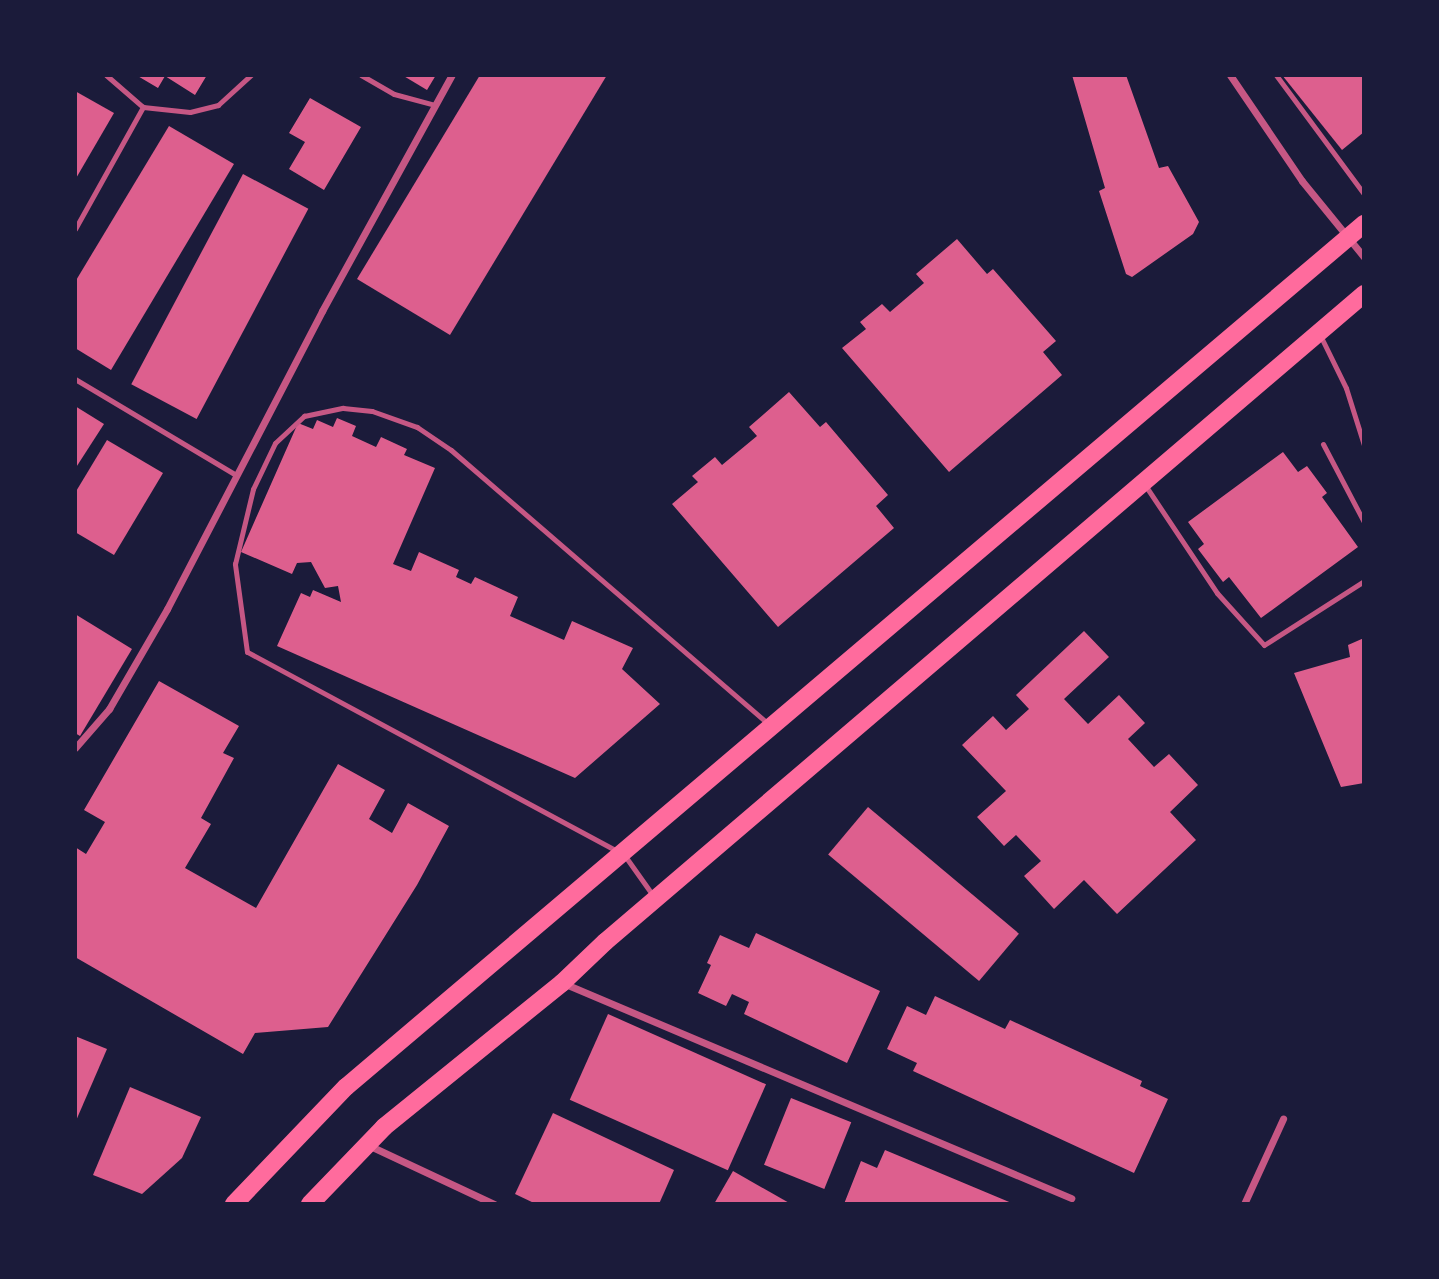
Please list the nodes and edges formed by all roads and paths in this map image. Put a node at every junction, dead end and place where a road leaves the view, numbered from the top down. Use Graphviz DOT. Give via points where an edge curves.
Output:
graph roads {
  1 [pos="106,75"];
  2 [pos="251,75"];
  3 [pos="361,75"];
  4 [pos="452,75"];
  5 [pos="1230,75"];
  6 [pos="1276,75"];
  7 [pos="435,105"];
  8 [pos="143,107"];
  9 [pos="1364,194"];
  10 [pos="1364,224"];
  11 [pos="75,229"];
  12 [pos="1348,237"];
  13 [pos="1364,257"];
  14 [pos="1364,294"];
  15 [pos="1320,334"];
  16 [pos="75,379"];
  17 [pos="1323,444"];
  18 [pos="1364,445"];
  19 [pos="236,475"];
  20 [pos="1144,484"];
  21 [pos="1364,522"];
  22 [pos="1364,581"];
  23 [pos="773,728"];
  24 [pos="75,748"];
  25 [pos="624,855"];
  26 [pos="656,899"];
  27 [pos="562,983"];
  28 [pos="1283,1119"];
  29 [pos="367,1144"];
  30 [pos="1070,1198"];
  31 [pos="233,1204"];
  32 [pos="310,1204"];
  33 [pos="495,1204"];
  34 [pos="1244,1204"];
  1 -- 8 [label="lane"];
  2 -- 8 [label="lane" via="218,105 190,112"];
  3 -- 7 [label="lane" via="394,94"];
  4 -- 7 [label="street"];
  5 -- 12 [label="street" via="1302,181"];
  6 -- 9 [label="lane"];
  7 -- 19 [label="street"];
  8 -- 11 [label="lane"];
  10 -- 12 [label="main road"];
  12 -- 13 [label="street"];
  12 -- 23 [label="main road"];
  14 -- 15 [label="main road"];
  15 -- 18 [label="lane" via="1346,388"];
  15 -- 20 [label="main road"];
  16 -- 19 [label="lane"];
  17 -- 21 [label="lane"];
  19 -- 24 [label="street" via="109,709"];
  20 -- 22 [label="lane" via="1217,593 1264,645"];
  20 -- 26 [label="main road"];
  23 -- 25 [label="main road"];
  23 -- 25 [label="lane" via="451,450 417,427 372,411 343,408 304,416 275,443 253,489 235,564 247,652"];
  25 -- 26 [label="lane"];
  25 -- 31 [label="main road" via="346,1087"];
  26 -- 27 [label="main road"];
  27 -- 29 [label="main road"];
  27 -- 30 [label="street"];
  28 -- 34 [label="street"];
  29 -- 32 [label="main road"];
  29 -- 33 [label="street"];
}
